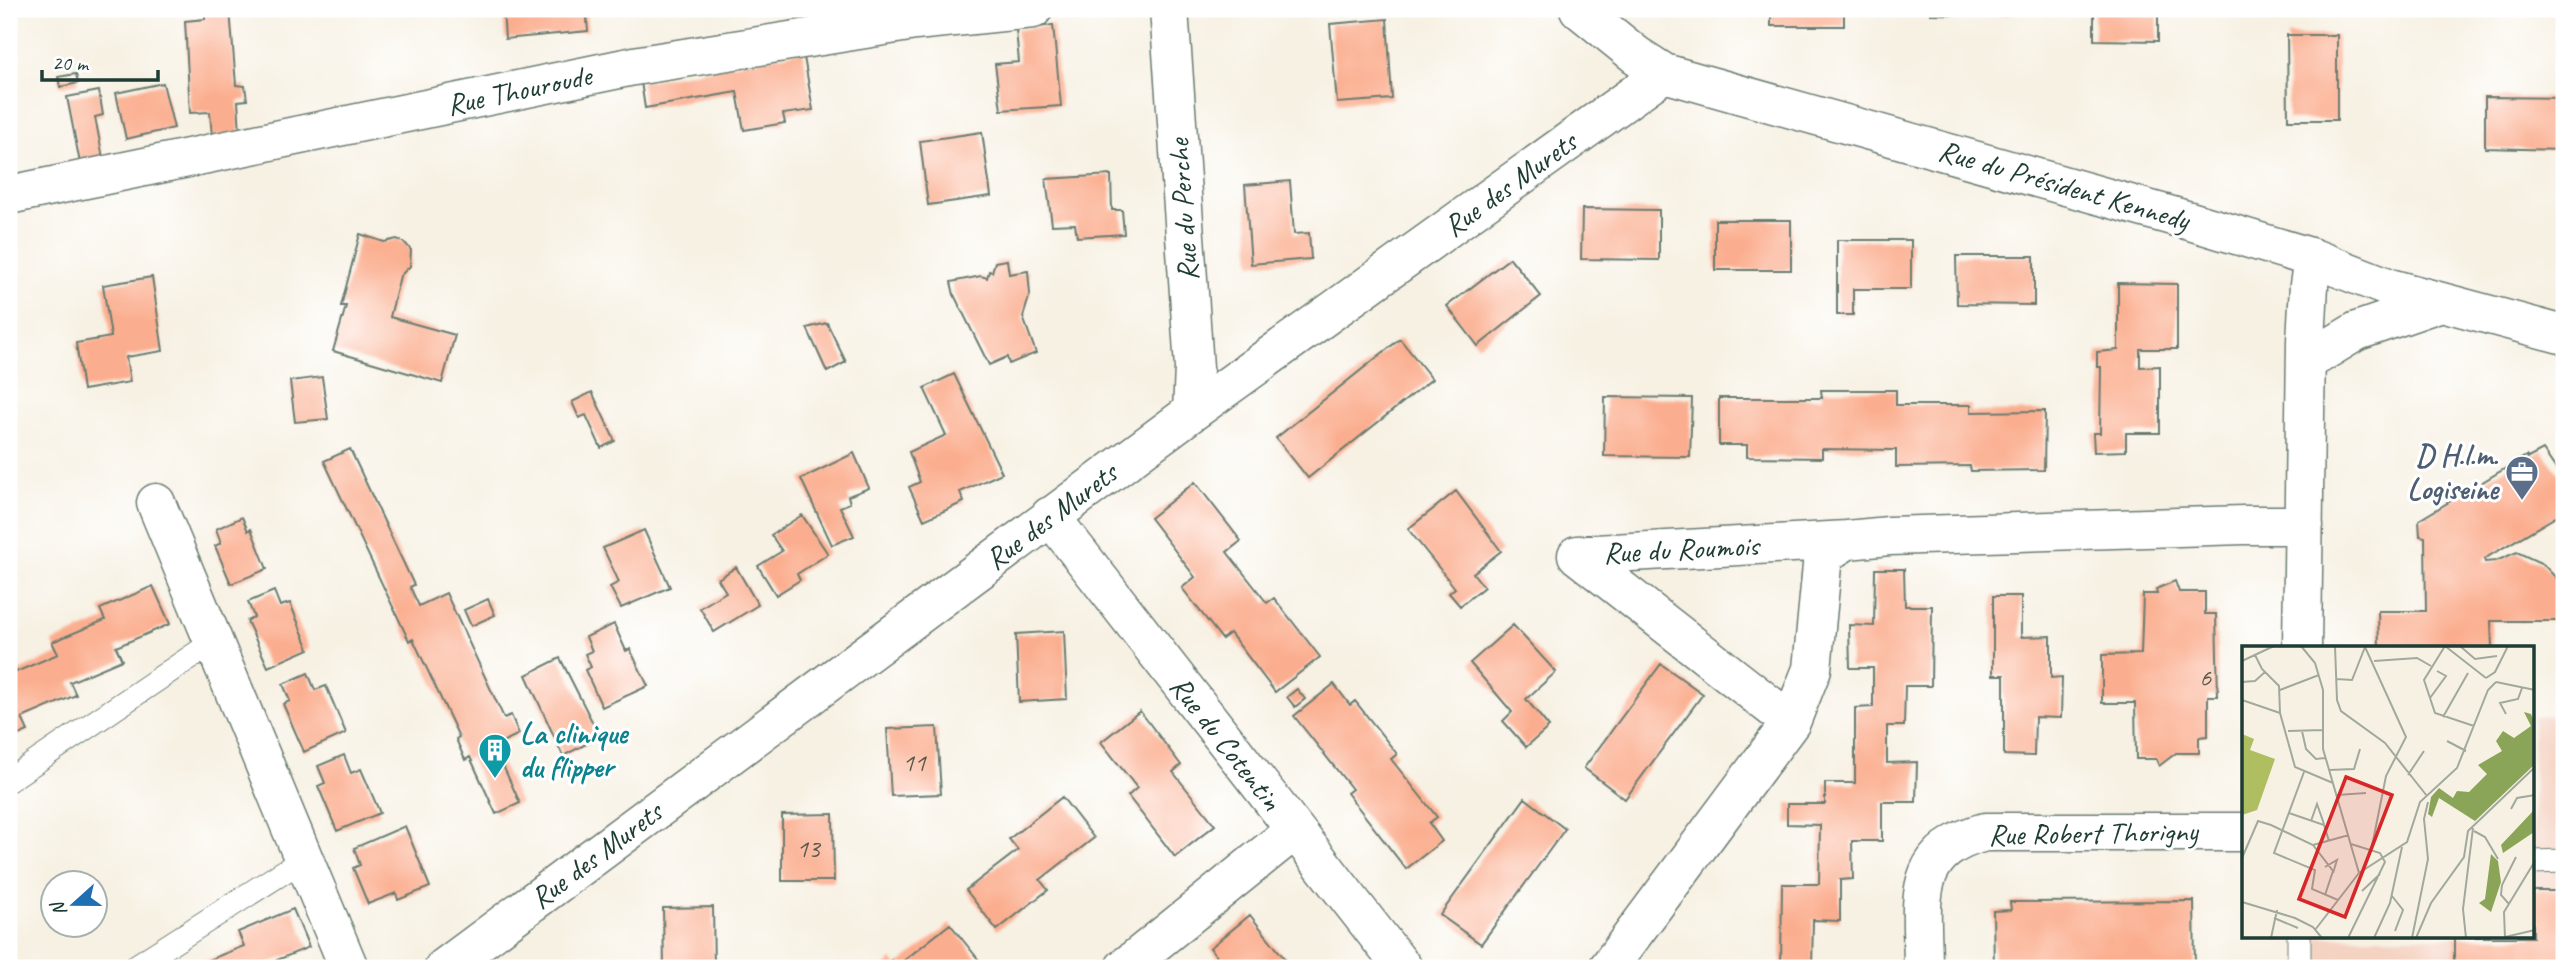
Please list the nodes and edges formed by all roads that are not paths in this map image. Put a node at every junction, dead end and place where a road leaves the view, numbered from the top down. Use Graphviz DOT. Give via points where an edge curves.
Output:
graph roads {
  1 [pos="1032,9"];
  2 [pos="1169,9"];
  3 [pos="1579,9"];
  4 [pos="1664,73"];
  5 [pos="9,195"];
  6 [pos="2313,258"];
  7 [pos="2441,302"];
  8 [pos="2564,335"];
  9 [pos="2306,362"];
  10 [pos="1192,412"];
  11 [pos="156,503"];
  12 [pos="1050,516"];
  13 [pos="2304,525"];
  14 [pos="1847,540"];
  15 [pos="213,642"];
  16 [pos="2302,646"];
  17 [pos="1791,722"];
  18 [pos="9,779"];
  19 [pos="1295,830"];
  20 [pos="2242,832"];
  21 [pos="304,859"];
  22 [pos="2564,861"];
  23 [pos="2534,862"];
  24 [pos="2299,939"];
  25 [pos="133,968"];
  26 [pos="349,968"];
  27 [pos="444,968"];
  28 [pos="1124,968"];
  29 [pos="1403,968"];
  30 [pos="1608,968"];
  31 [pos="1923,968"];
  32 [pos="2299,968"];
  1 -- 5 [label="street, Rue Thouroude" via="915,22 634,66"];
  2 -- 10 [label="street, Rue du Perche" via="1194,368"];
  3 -- 4 [label="street, Rue du Président Kennedy"];
  4 -- 6 [label="street, Rue du Président Kennedy"];
  4 -- 10 [label="street, Rue des Murets"];
  6 -- 7 [label="street, Rue du Président Kennedy"];
  6 -- 9 [label="street"];
  7 -- 8 [label="street, Rue du Président Kennedy"];
  7 -- 9 [label="street" via="2357,331"];
  9 -- 13 [label="street"];
  10 -- 12 [label="street, Rue des Murets"];
  11 -- 15 [label="street"];
  12 -- 19 [label="street, Rue du Cotentin"];
  12 -- 27 [label="street, Rue des Murets"];
  13 -- 14 [label="street, Rue du Roumois"];
  13 -- 16 [label="street"];
  14 -- 17 [label="street" via="1823,555 1812,669"];
  14 -- 17 [label="street, Rue du Roumois" via="1577,555"];
  15 -- 18 [label="lane"];
  15 -- 21 [label="street"];
  17 -- 30 [label="street"];
  19 -- 28 [label="street"];
  19 -- 29 [label="street, Rue du Cotentin"];
  20 -- 31 [label="street, Rue Robert Thorigny" via="1985,832 1964,838 1946,848 1931,866 1923,889"];
  21 -- 25 [label="lane"];
  21 -- 26 [label="street"];
  22 -- 23 [label="lane"];
  24 -- 32 [label="lane"];
}
